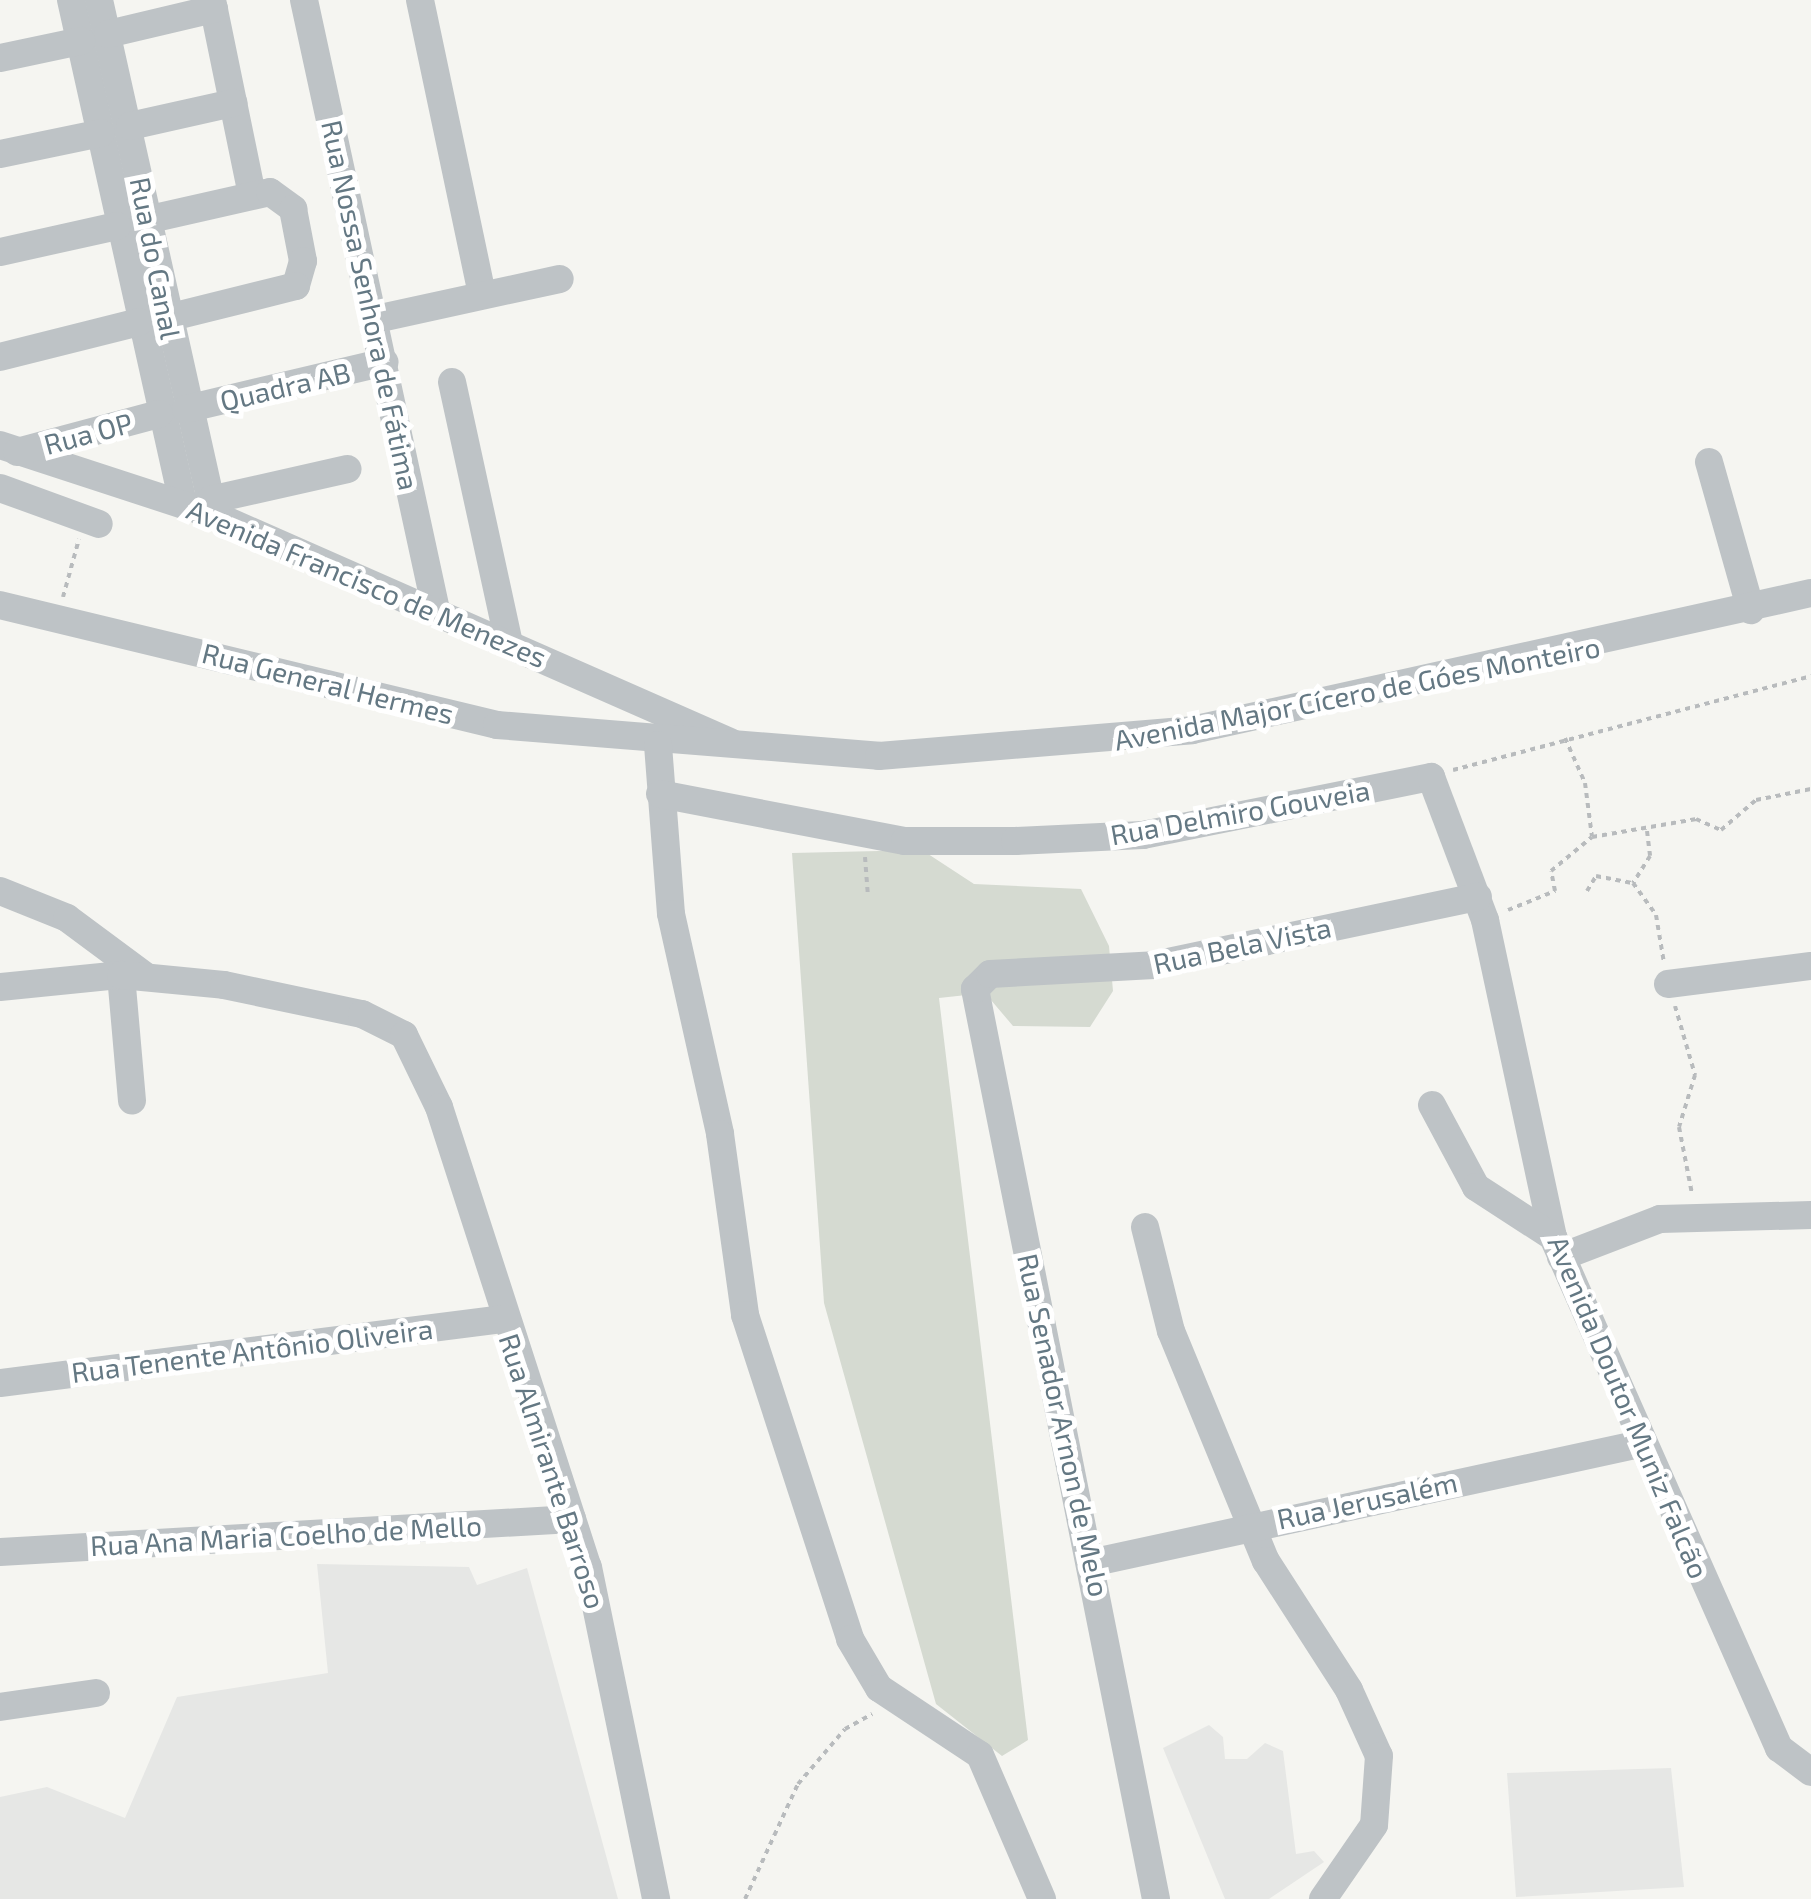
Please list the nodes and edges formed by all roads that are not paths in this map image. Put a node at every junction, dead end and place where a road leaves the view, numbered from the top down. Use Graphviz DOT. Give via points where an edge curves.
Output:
graph roads {
  1 [pos="71,0"];
  2 [pos="99,0"];
  3 [pos="304,0"];
  4 [pos="420,0"];
  5 [pos="213,5"];
  6 [pos="94,37"];
  7 [pos="0,58"];
  8 [pos="233,103"];
  9 [pos="130,126"];
  10 [pos="101,133"];
  11 [pos="0,154"];
  12 [pos="252,195"];
  13 [pos="146,220"];
  14 [pos="118,226"];
  15 [pos="0,252"];
  16 [pos="560,279"];
  17 [pos="482,294"];
  18 [pos="168,318"];
  19 [pos="376,319"];
  20 [pos="140,322"];
  21 [pos="0,357"];
  22 [pos="384,362"];
  23 [pos="452,382"];
  24 [pos="172,412"];
  25 [pos="9,448"];
  26 [pos="1709,462"];
  27 [pos="348,470"];
  28 [pos="0,488"];
  29 [pos="202,506"];
  30 [pos="92,521"];
  31 [pos="1811,593"];
  32 [pos="0,605"];
  33 [pos="436,610"];
  34 [pos="1751,610"];
  35 [pos="509,643"];
  36 [pos="673,714"];
  37 [pos="665,744"];
  38 [pos="740,747"];
  39 [pos="1430,776"];
  40 [pos="660,794"];
  41 [pos="0,892"];
  42 [pos="1482,908"];
  43 [pos="1811,966"];
  44 [pos="1004,972"];
  45 [pos="133,976"];
  46 [pos="1668,984"];
  47 [pos="0,987"];
  48 [pos="132,1101"];
  49 [pos="1432,1105"];
  50 [pos="1811,1215"];
  51 [pos="1146,1227"];
  52 [pos="1557,1247"];
  53 [pos="504,1319"];
  54 [pos="0,1383"];
  55 [pos="1640,1444"];
  56 [pos="572,1519"];
  57 [pos="1254,1524"];
  58 [pos="0,1552"];
  59 [pos="1095,1562"];
  60 [pos="96,1693"];
  61 [pos="0,1707"];
  62 [pos="1811,1772"];
  63 [pos="656,1899"];
  64 [pos="1042,1899"];
  65 [pos="1156,1899"];
  66 [pos="1323,1899"];
  1 -- 6 [label="street, Rua do Canal"];
  2 -- 6 [label="street, Rua do Canal"];
  3 -- 19 [label="street, Rua Nossa Senhora de Fátima"];
  4 -- 17 [label="street"];
  5 -- 6 [label="street"];
  5 -- 8 [label="street"];
  6 -- 7 [label="street"];
  6 -- 9 [label="street, Rua do Canal"];
  6 -- 10 [label="street, Rua do Canal"];
  8 -- 9 [label="street"];
  8 -- 12 [label="street"];
  9 -- 13 [label="street, Rua do Canal"];
  10 -- 11 [label="street"];
  10 -- 14 [label="street, Rua do Canal"];
  12 -- 13 [label="street"];
  12 -- 18 [label="street" via="276,191 294,210 301,278 268,295"];
  13 -- 18 [label="street, Rua do Canal"];
  14 -- 15 [label="street"];
  14 -- 20 [label="street, Rua do Canal"];
  16 -- 17 [label="street"];
  17 -- 19 [label="street"];
  18 -- 24 [label="street, Rua do Canal"];
  19 -- 22 [label="street, Rua Nossa Senhora de Fátima"];
  20 -- 21 [label="street"];
  20 -- 24 [label="street, Rua do Canal"];
  22 -- 24 [label="street, Quadra AB"];
  22 -- 33 [label="street, Rua Nossa Senhora de Fátima"];
  23 -- 35 [label="street"];
  24 -- 25 [label="street, Rua OP"];
  24 -- 29 [label="street, Rua do Canal"];
  25 -- 29 [label="street, Avenida Francisco de Menezes"];
  26 -- 34 [label="street"];
  27 -- 29 [label="street"];
  28 -- 30 [label="street"];
  29 -- 33 [label="street, Avenida Francisco de Menezes"];
  31 -- 34 [label="street, Avenida Major Cícero de Góes Monteiro"];
  32 -- 37 [label="street, Rua General Hermes" via="497,726"];
  33 -- 35 [label="street, Avenida Francisco de Menezes"];
  34 -- 38 [label="street, Avenida Major Cícero de Góes Monteiro" via="1327,705 1082,745 879,756"];
  35 -- 36 [label="street, Avenida Francisco de Menezes"];
  36 -- 37 [label="street"];
  36 -- 38 [label="street, Avenida Francisco de Menezes"];
  37 -- 38 [label="street, Avenida Major Cícero de Góes Monteiro"];
  37 -- 40 [label="street"];
  39 -- 40 [label="street, Rua Delmiro Gouveia" via="1142,835 905,841"];
  39 -- 42 [label="street, Avenida Doutor Muniz Falcão"];
  40 -- 64 [label="street" via="672,924 720,1134 744,1315 859,1664 894,1701 980,1754"];
  41 -- 45 [label="street" via="68,918"];
  42 -- 44 [label="street, Rua Bela Vista" via="1154,965"];
  42 -- 52 [label="street, Avenida Doutor Muniz Falcão"];
  43 -- 46 [label="street"];
  44 -- 59 [label="street, Rua Senador Arnon de Melo" via="983,976 975,989 984,1050"];
  45 -- 47 [label="street"];
  45 -- 48 [label="street"];
  45 -- 53 [label="street, Rua Almirante Barroso" via="362,1014 404,1035"];
  49 -- 52 [label="street" via="1476,1187"];
  50 -- 52 [label="street" via="1696,1214"];
  51 -- 57 [label="street" via="1171,1331"];
  52 -- 55 [label="street, Avenida Doutor Muniz Falcão"];
  53 -- 54 [label="street, Rua Tenente Antônio Oliveira"];
  53 -- 56 [label="street, Rua Almirante Barroso"];
  55 -- 57 [label="street, Rua Jerusalém"];
  55 -- 62 [label="street, Avenida Doutor Muniz Falcão" via="1785,1758"];
  56 -- 58 [label="street, Rua Ana Maria Coelho de Mello"];
  56 -- 63 [label="street, Rua Almirante Barroso"];
  57 -- 59 [label="street, Rua Jerusalém"];
  57 -- 66 [label="street" via="1270,1569 1349,1690 1378,1756 1374,1825"];
  59 -- 65 [label="street, Rua Senador Arnon de Melo"];
  60 -- 61 [label="street"];
}
